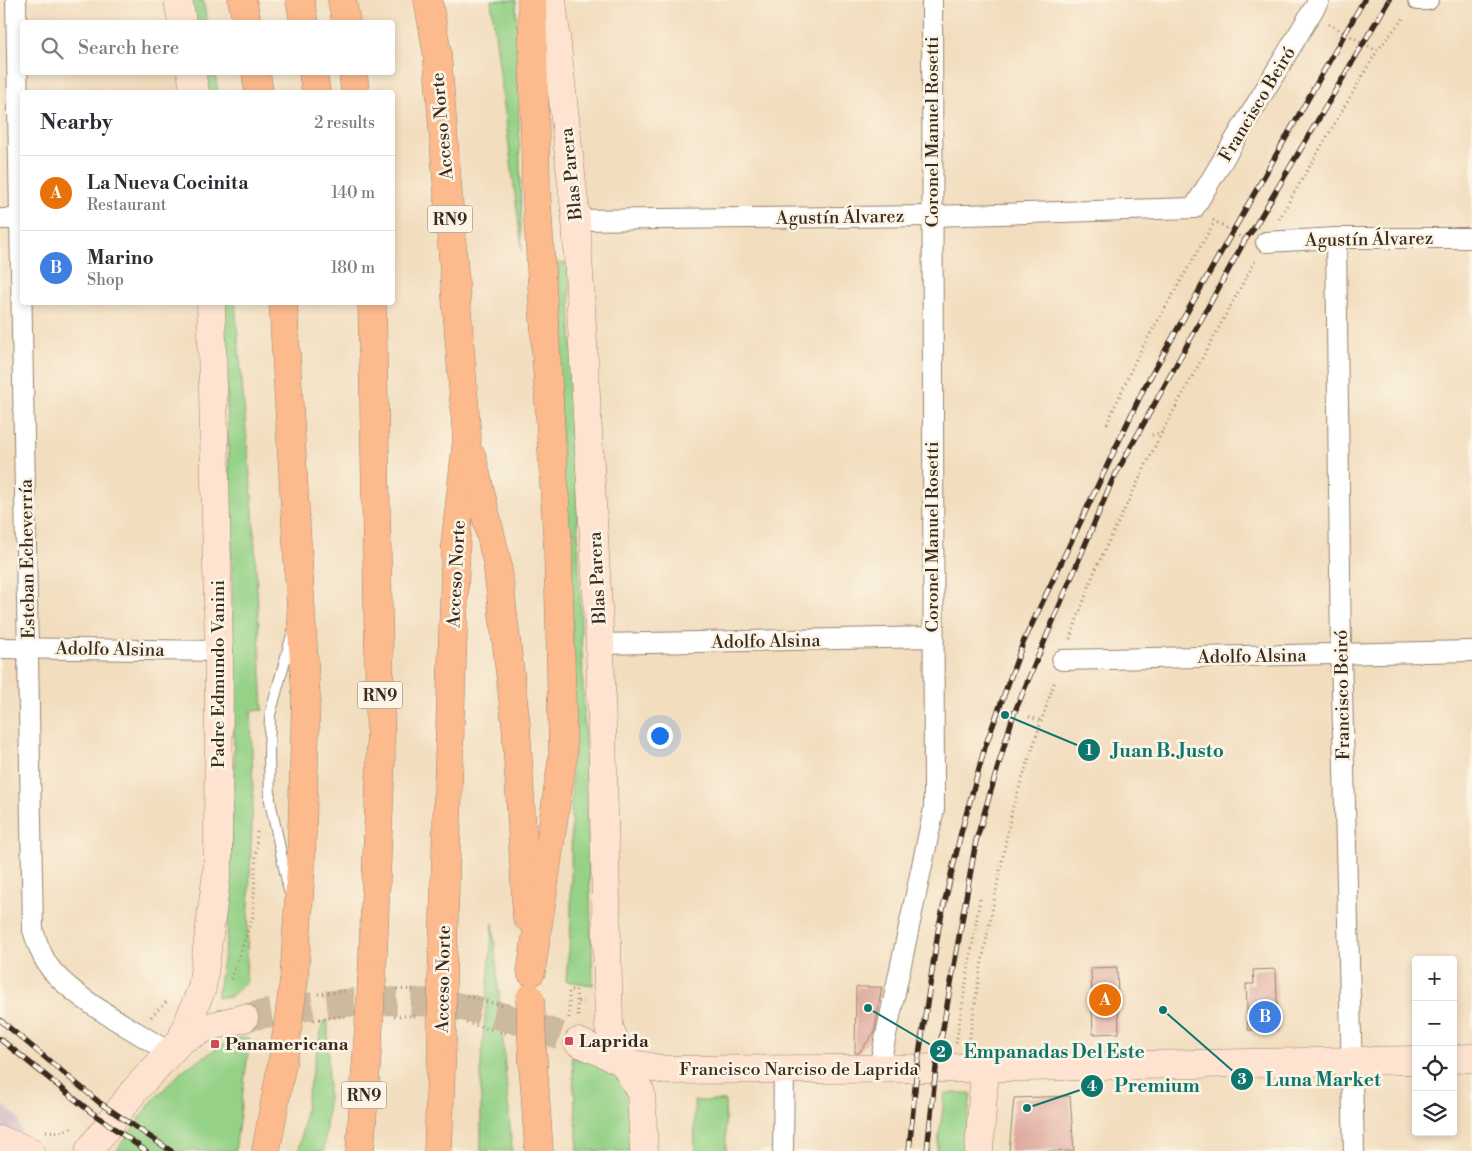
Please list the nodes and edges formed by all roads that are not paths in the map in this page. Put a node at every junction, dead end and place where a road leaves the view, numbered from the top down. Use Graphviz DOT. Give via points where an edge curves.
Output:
graph roads {
  1 [pos="178,0"];
  2 [pos="242,0"];
  3 [pos="300,0"];
  4 [pos="342,0"];
  5 [pos="428,0"];
  6 [pos="532,0"];
  7 [pos="552,0"];
  8 [pos="932,0"];
  9 [pos="1418,0"];
  10 [pos="1428,0"];
  11 [pos="11,2"];
  12 [pos="1315,7"];
  13 [pos="182,20"];
  14 [pos="247,20"];
  15 [pos="304,20"];
  16 [pos="346,20"];
  17 [pos="192,75"];
  18 [pos="256,75"];
  19 [pos="313,75"];
  20 [pos="353,75"];
  21 [pos="195,90"];
  22 [pos="259,90"];
  23 [pos="316,90"];
  24 [pos="355,90"];
  25 [pos="20,197"];
  26 [pos="1194,208"];
  27 [pos="932,216"];
  28 [pos="0,219"];
  29 [pos="20,219"];
  30 [pos="576,220"];
  31 [pos="1336,238"];
  32 [pos="1472,238"];
  33 [pos="1264,246"];
  34 [pos="23,305"];
  35 [pos="211,305"];
  36 [pos="283,305"];
  37 [pos="355,305"];
  38 [pos="372,305"];
  39 [pos="374,412"];
  40 [pos="467,439"];
  41 [pos="932,637"];
  42 [pos="600,644"];
  43 [pos="0,648"];
  44 [pos="29,648"];
  45 [pos="220,651"];
  46 [pos="1472,651"];
  47 [pos="1341,654"];
  48 [pos="1062,660"];
  49 [pos="530,985"];
  50 [pos="244,1018"];
  51 [pos="578,1042"];
  52 [pos="175,1046"];
  53 [pos="1472,1058"];
  54 [pos="1457,1059"];
  55 [pos="1412,1060"];
  56 [pos="1351,1061"];
  57 [pos="623,1062"];
  58 [pos="879,1068"];
  59 [pos="968,1068"];
  60 [pos="784,1069"];
  61 [pos="0,1140"];
  62 [pos="30,1151"];
  63 [pos="88,1151"];
  64 [pos="266,1151"];
  65 [pos="360,1151"];
  66 [pos="438,1151"];
  67 [pos="539,1151"];
  68 [pos="644,1151"];
  69 [pos="783,1151"];
  70 [pos="979,1151"];
  71 [pos="1354,1151"];
  1 -- 13 [label="street"];
  2 -- 14 [label="highway"];
  3 -- 15 [label="highway"];
  4 -- 16 [label="highway"];
  5 -- 40 [label="highway, Acceso Norte / RN9" via="436,52"];
  6 -- 49 [label="highway" via="536,186 558,550 563,755"];
  7 -- 30 [label="street, Blas Parera"];
  8 -- 27 [label="street, Coronel Manuel Rosetti"];
  9 -- 10 [label="street"];
  11 -- 25 [label="street, Esteban Echeverría"];
  12 -- 26 [label="street, Francisco Beiró"];
  17 -- 21 [label="street"];
  18 -- 22 [label="highway"];
  19 -- 23 [label="highway"];
  20 -- 24 [label="highway"];
  26 -- 27 [label="street, Agustín Álvarez"];
  27 -- 30 [label="street, Agustín Álvarez"];
  27 -- 41 [label="street, Coronel Manuel Rosetti"];
  28 -- 29 [label="street"];
  30 -- 42 [label="street, Blas Parera"];
  31 -- 32 [label="street, Agustín Álvarez"];
  31 -- 33 [label="street, Agustín Álvarez"];
  31 -- 47 [label="street, Francisco Beiró"];
  34 -- 44 [label="street, Esteban Echeverría"];
  35 -- 45 [label="street, Padre Edmundo Vanini"];
  36 -- 64 [label="highway, bridge" via="305,707 294,980"];
  37 -- 39 [label="highway"];
  38 -- 39 [label="highway, RN9"];
  39 -- 65 [label="highway, RN9, bridge" via="381,758 372,978"];
  40 -- 49 [label="highway" via="497,562 516,725"];
  40 -- 66 [label="highway, Acceso Norte / RN9, bridge" via="456,536"];
  41 -- 42 [label="street, Adolfo Alsina"];
  41 -- 58 [label="street, Coronel Manuel Rosetti" via="934,809"];
  42 -- 57 [label="street, Blas Parera" via="609,1027"];
  43 -- 44 [label="street, Adolfo Alsina"];
  44 -- 45 [label="street, Adolfo Alsina"];
  44 -- 52 [label="street, Esteban Echeverría" via="33,930 41,953 55,974 78,994"];
  45 -- 52 [label="street, Padre Edmundo Vanini" via="218,864 202,988"];
  46 -- 47 [label="street, Adolfo Alsina"];
  47 -- 48 [label="street, Adolfo Alsina"];
  47 -- 56 [label="street, Francisco Beiró"];
  49 -- 67 [label="highway, bridge"];
  50 -- 52 [label="street" via="208,1027"];
  51 -- 57 [label="street, Francisco Narciso de Laprida"];
  52 -- 63 [label="street" via="134,1091"];
  53 -- 54 [label="street"];
  55 -- 56 [label="street, Francisco Narciso de Laprida"];
  56 -- 59 [label="street, Francisco Narciso de Laprida"];
  56 -- 71 [label="street, Francisco Beiró"];
  57 -- 60 [label="street, Francisco Narciso de Laprida" via="665,1070"];
  57 -- 68 [label="street, Blas Parera" via="640,1093"];
  58 -- 59 [label="street, Francisco Narciso de Laprida"];
  58 -- 60 [label="street, Francisco Narciso de Laprida"];
  59 -- 70 [label="street"];
  60 -- 69 [label="street"];
  61 -- 62 [label="street"];
}
